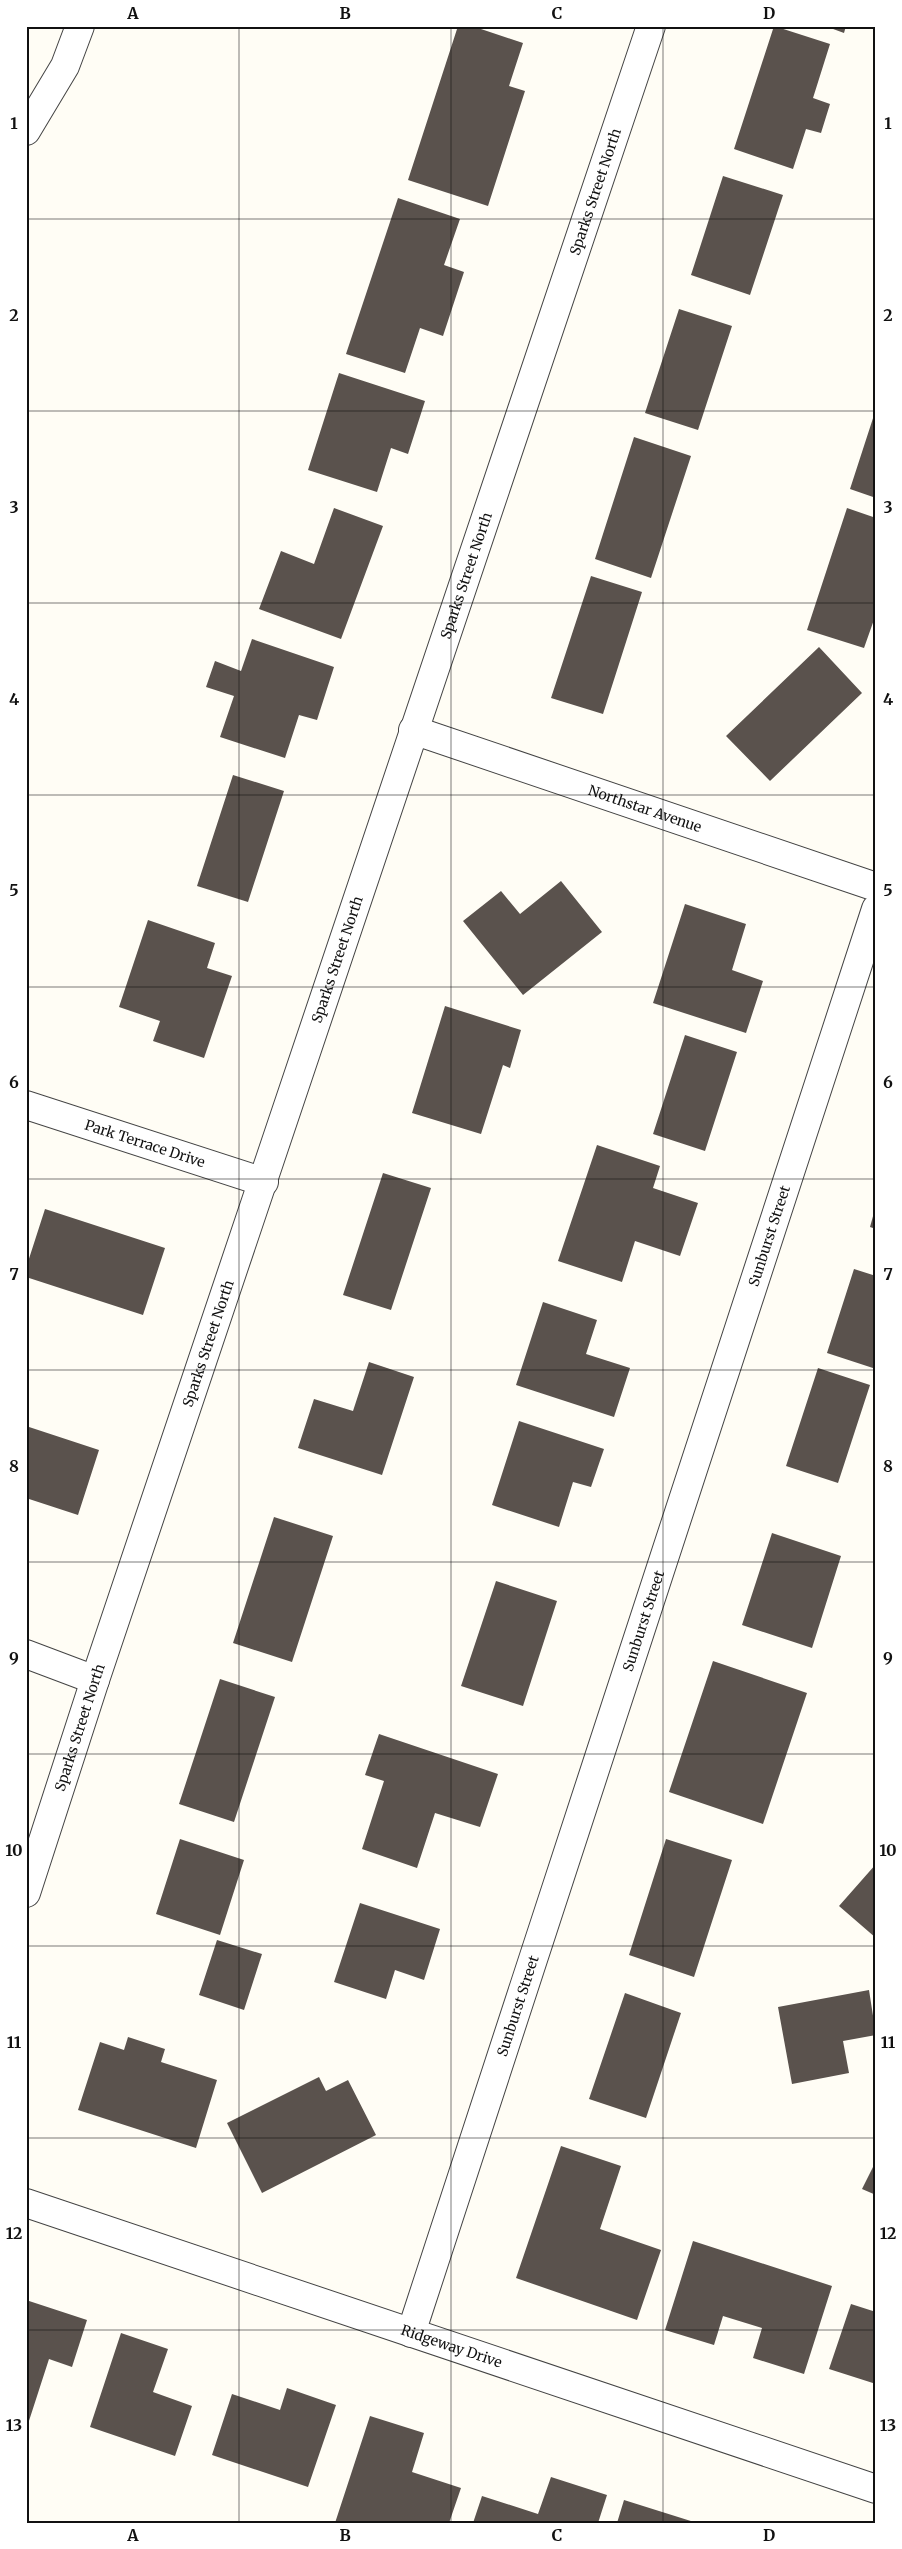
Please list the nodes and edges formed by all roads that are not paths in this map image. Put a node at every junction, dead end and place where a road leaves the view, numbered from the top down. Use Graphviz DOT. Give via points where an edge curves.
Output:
graph roads {
  1 [pos="80,26"];
  2 [pos="650,26"];
  3 [pos="26,132"];
  4 [pos="413,730"];
  5 [pos="876,887"];
  6 [pos="876,909"];
  7 [pos="26,1105"];
  8 [pos="264,1182"];
  9 [pos="26,1654"];
  10 [pos="95,1680"];
  11 [pos="26,1893"];
  12 [pos="26,2203"];
  13 [pos="412,2333"];
  14 [pos="876,2489"];
  1 -- 3 [label="street" via="65,66"];
  2 -- 4 [label="street, Sparks Street North"];
  4 -- 5 [label="street, Northstar Avenue"];
  4 -- 8 [label="street, Sparks Street North"];
  6 -- 13 [label="street, Sunburst Street"];
  7 -- 8 [label="street, Park Terrace Drive"];
  8 -- 10 [label="street, Sparks Street North"];
  9 -- 10 [label="street"];
  10 -- 11 [label="street, Sparks Street North"];
  12 -- 13 [label="street, Ridgeway Drive"];
  13 -- 14 [label="street, Ridgeway Drive"];
}
